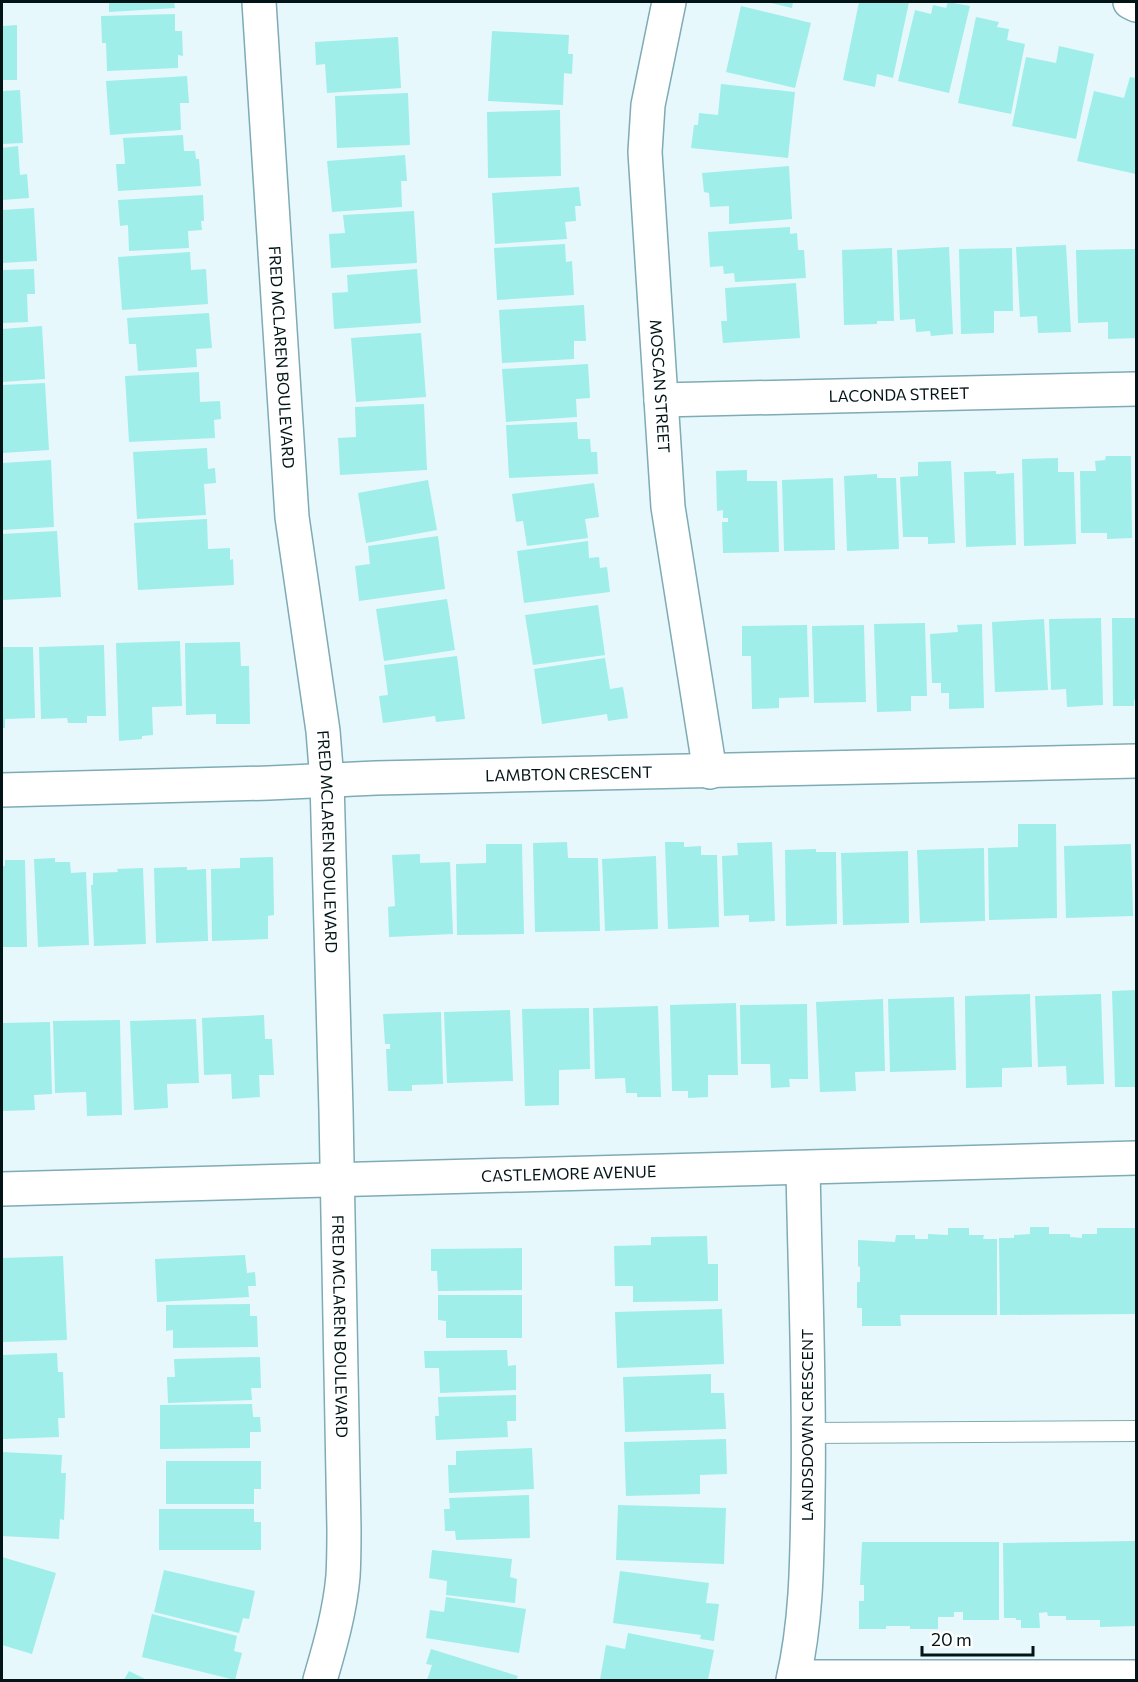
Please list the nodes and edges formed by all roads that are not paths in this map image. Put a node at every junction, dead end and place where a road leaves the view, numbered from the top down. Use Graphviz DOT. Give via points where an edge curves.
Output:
graph roads {
  1 [pos="259,2"];
  2 [pos="669,2"];
  3 [pos="1130,2"];
  4 [pos="1137,5"];
  5 [pos="1137,389"];
  6 [pos="661,400"];
  7 [pos="1137,760"];
  8 [pos="710,772"];
  9 [pos="327,781"];
  10 [pos="2,790"];
  11 [pos="1137,1158"];
  12 [pos="803,1168"];
  13 [pos="337,1180"];
  14 [pos="2,1189"];
  15 [pos="1137,1431"];
  16 [pos="810,1433"];
  17 [pos="1137,1677"];
  18 [pos="793,1679"];
  19 [pos="320,1680"];
  1 -- 9 [label="street, FRED MCLAREN BOULEVARD" via="292,517"];
  2 -- 6 [label="street, MOSCAN STREET" via="648,105 645,152"];
  3 -- 4 [label="street"];
  5 -- 6 [label="street, LACONDA STREET"];
  6 -- 8 [label="street, MOSCAN STREET" via="668,507"];
  7 -- 8 [label="street, LAMBTON CRESCENT"];
  8 -- 9 [label="street, LAMBTON CRESCENT"];
  9 -- 10 [label="street, LAMBTON CRESCENT"];
  9 -- 13 [label="street, FRED MCLAREN BOULEVARD"];
  11 -- 12 [label="street, CASTLEMORE AVENUE"];
  12 -- 13 [label="street, CASTLEMORE AVENUE"];
  12 -- 16 [label="street, LANDSDOWN CRESCENT"];
  13 -- 14 [label="street, CASTLEMORE AVENUE"];
  13 -- 19 [label="street, FRED MCLAREN BOULEVARD" via="344,1552 331,1643"];
  15 -- 16 [label="lane"];
  16 -- 18 [label="street, LANDSDOWN CRESCENT" via="807,1564"];
  17 -- 18 [label="street"];
}
